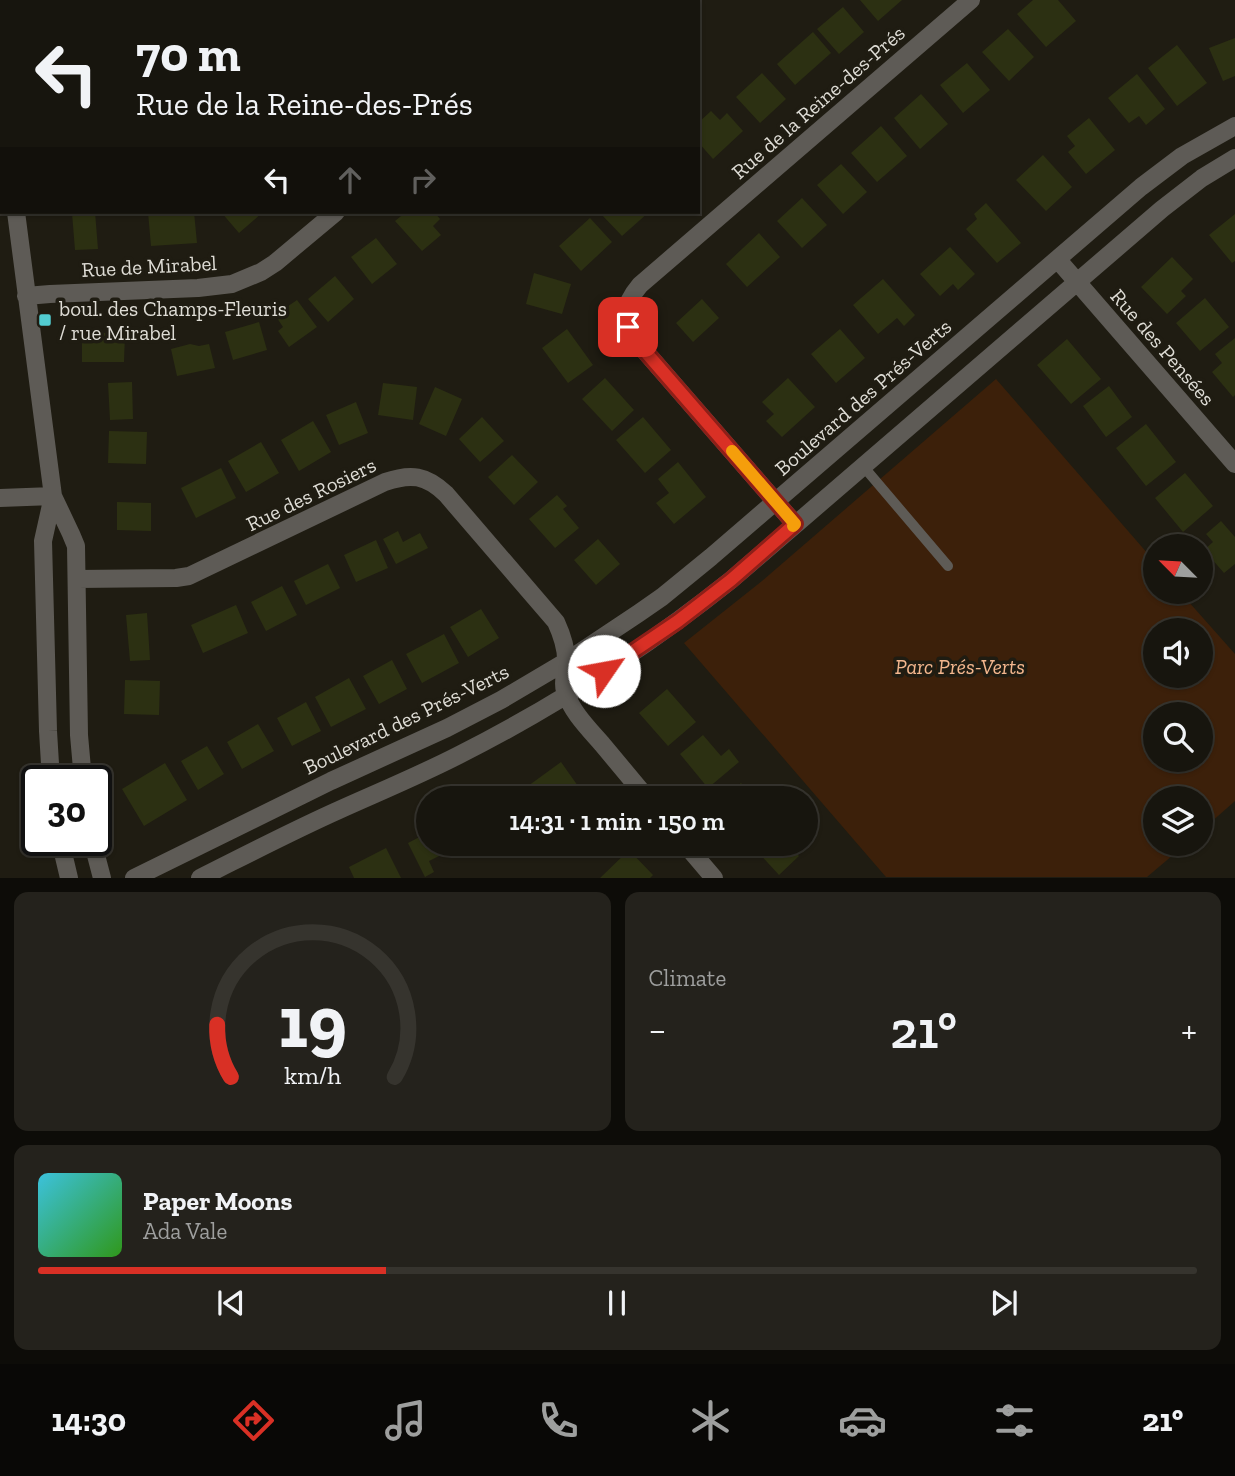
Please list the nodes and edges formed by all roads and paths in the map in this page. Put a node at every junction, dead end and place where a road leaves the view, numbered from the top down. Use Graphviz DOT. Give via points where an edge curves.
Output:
graph roads {
  1 [pos="971,0"];
  2 [pos="1235,126"];
  3 [pos="1235,158"];
  4 [pos="16,214"];
  5 [pos="334,214"];
  6 [pos="1058,260"];
  7 [pos="1077,282"];
  8 [pos="26,296"];
  9 [pos="1235,464"];
  10 [pos="863,466"];
  11 [pos="53,496"];
  12 [pos="0,498"];
  13 [pos="776,502"];
  14 [pos="795,524"];
  15 [pos="948,566"];
  16 [pos="77,579"];
  17 [pos="567,661"];
  18 [pos="567,695"];
  19 [pos="50,765"];
  20 [pos="81,765"];
  21 [pos="637,786"];
  22 [pos="64,856"];
  23 [pos="96,856"];
  24 [pos="696,856"];
  25 [pos="69,877"];
  26 [pos="102,877"];
  27 [pos="134,877"];
  28 [pos="200,877"];
  29 [pos="714,877"];
  1 -- 13 [label="street, Rue de la Reine-des-Prés" via="631,296 626,317 631,335"];
  2 -- 6 [label="street, Boulevard des Prés-Verts" via="1171,164"];
  3 -- 7 [label="street" via="1202,178"];
  4 -- 8 [label="street"];
  5 -- 8 [label="street, Rue de Mirabel" via="275,263 232,284"];
  6 -- 7 [label="street, Rue des Pensées"];
  6 -- 13 [label="street, Boulevard des Prés-Verts"];
  7 -- 9 [label="street, Rue des Pensées"];
  7 -- 10 [label="street"];
  8 -- 11 [label="street"];
  10 -- 14 [label="street"];
  10 -- 15 [label="lane"];
  11 -- 12 [label="street"];
  11 -- 16 [label="street" via="76,547"];
  11 -- 19 [label="street" via="43,541"];
  13 -- 14 [label="street, Rue de la Reine-des-Prés"];
  13 -- 17 [label="street, Boulevard des Prés-Verts" via="662,597"];
  14 -- 18 [label="street" via="678,621"];
  16 -- 17 [label="street, Rue des Rosiers" via="189,576 385,482 412,476 446,494 556,622"];
  16 -- 20 [label="street"];
  17 -- 18 [label="street, Rue des Rosiers" via="563,686"];
  17 -- 27 [label="street, Boulevard des Prés-Verts" via="447,728"];
  18 -- 21 [label="street" via="587,727"];
  18 -- 28 [label="street" via="457,756"];
  22 -- 25 [label="street"];
  23 -- 26 [label="street"];
  24 -- 29 [label="street"];
}
